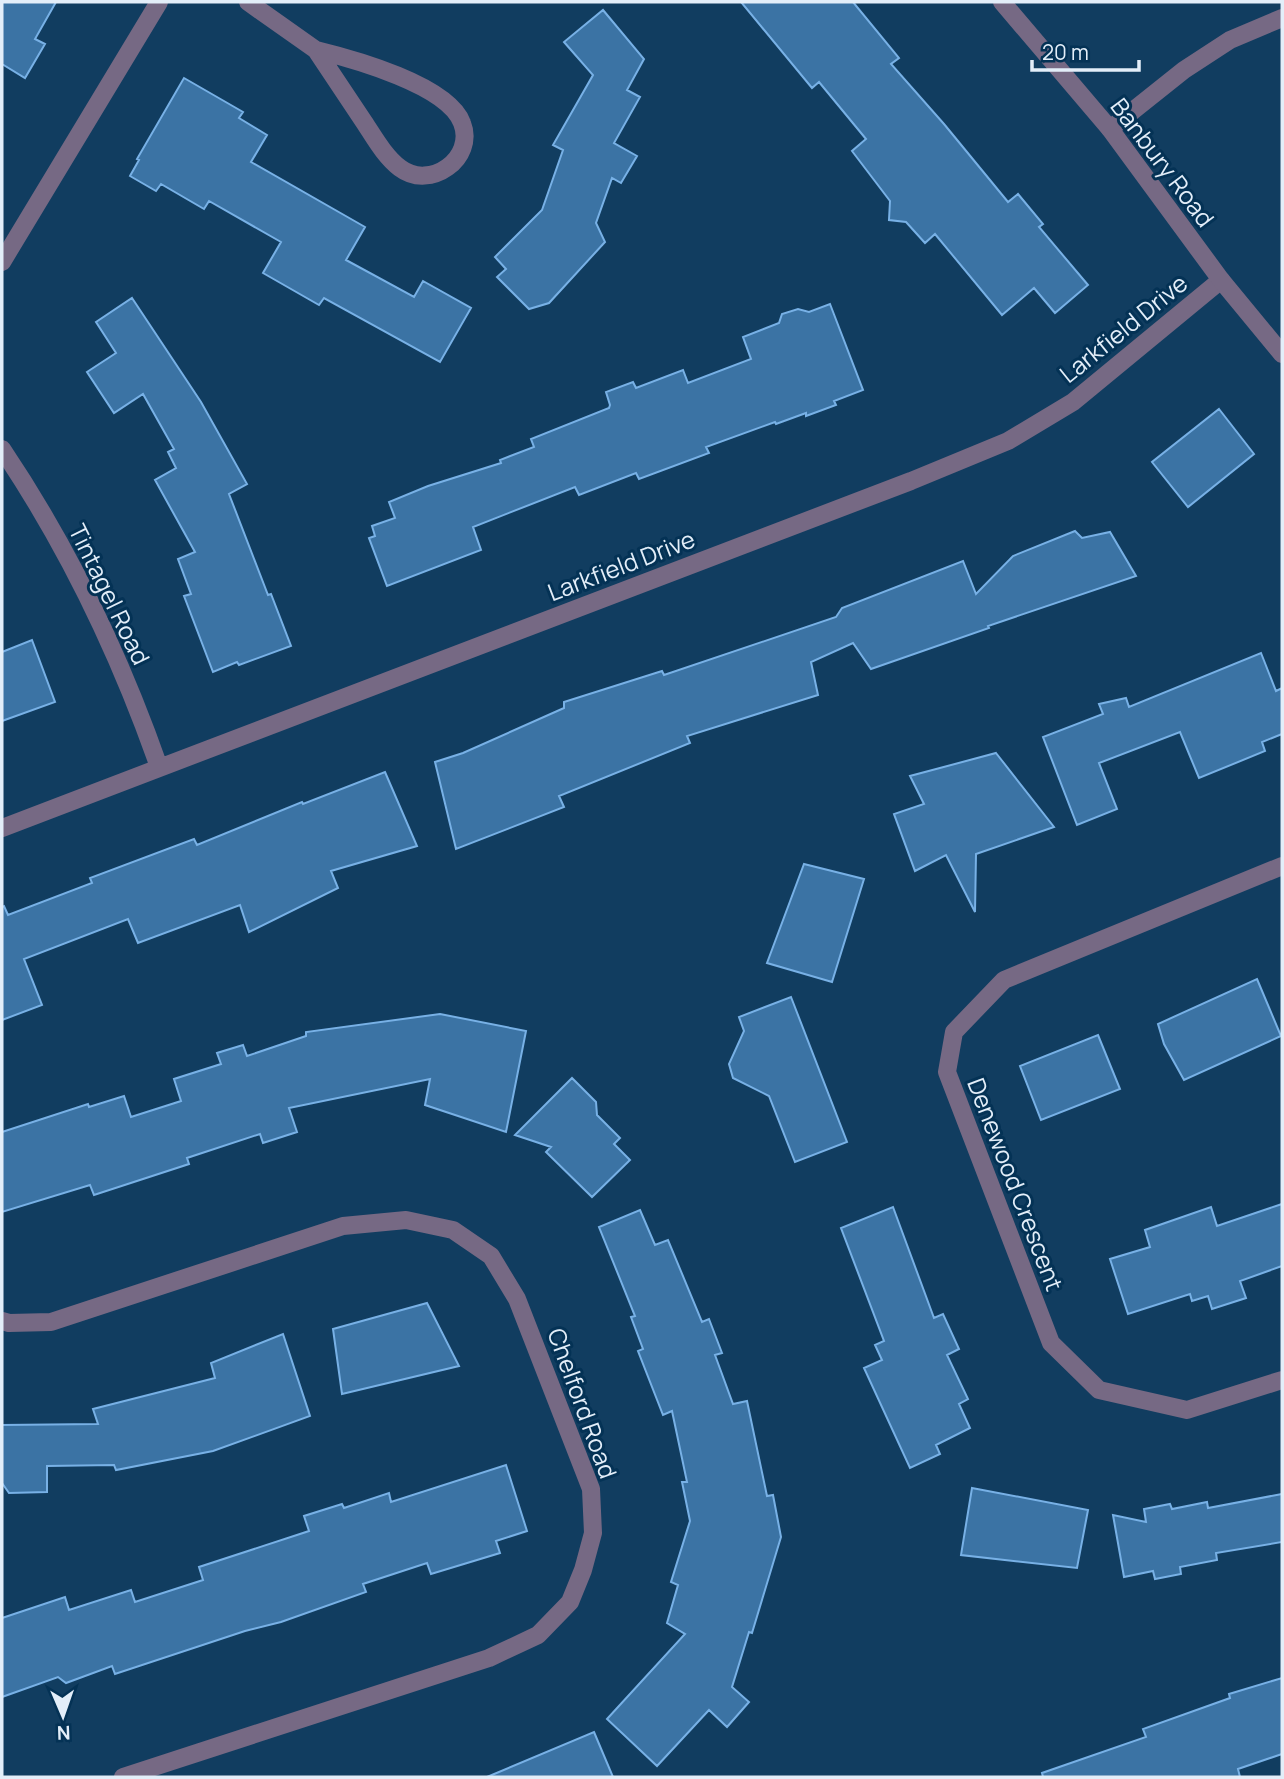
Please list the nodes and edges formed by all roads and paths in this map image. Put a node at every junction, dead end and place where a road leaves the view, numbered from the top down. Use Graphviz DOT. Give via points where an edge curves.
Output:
graph roads {
  1 [pos="159,2"];
  2 [pos="248,2"];
  3 [pos="1002,2"];
  4 [pos="1282,19"];
  5 [pos="316,50"];
  6 [pos="1111,129"];
  7 [pos="2,262"];
  8 [pos="1221,280"];
  9 [pos="1282,354"];
  10 [pos="2,449"];
  11 [pos="159,767"];
  12 [pos="2,828"];
  13 [pos="1282,866"];
  14 [pos="2,1321"];
  15 [pos="1282,1380"];
  16 [pos="123,1777"];
  1 -- 7 [label="street"];
  2 -- 5 [label="street"];
  3 -- 6 [label="street, Banbury Road"];
  4 -- 6 [label="street" via="1230,40 1184,70"];
  5 -- 5 [label="street" via="401,170 434,174 449,168 461,155 466,141 462,121 447,104 367,63"];
  6 -- 8 [label="street, Banbury Road"];
  8 -- 9 [label="street, Banbury Road"];
  8 -- 11 [label="street, Larkfield Drive" via="1073,402 1008,441"];
  10 -- 11 [label="street, Tintagel Road" via="37,501 92,607"];
  11 -- 12 [label="street, Larkfield Drive"];
  13 -- 15 [label="street, Denewood Crescent" via="1004,980 954,1032 947,1072 1051,1343 1099,1390 1187,1410"];
  14 -- 16 [label="street, Chelford Road" via="51,1322 343,1226 407,1220 453,1230 491,1256 517,1299 591,1489 593,1533 583,1570 570,1602 538,1635 489,1658"];
}
